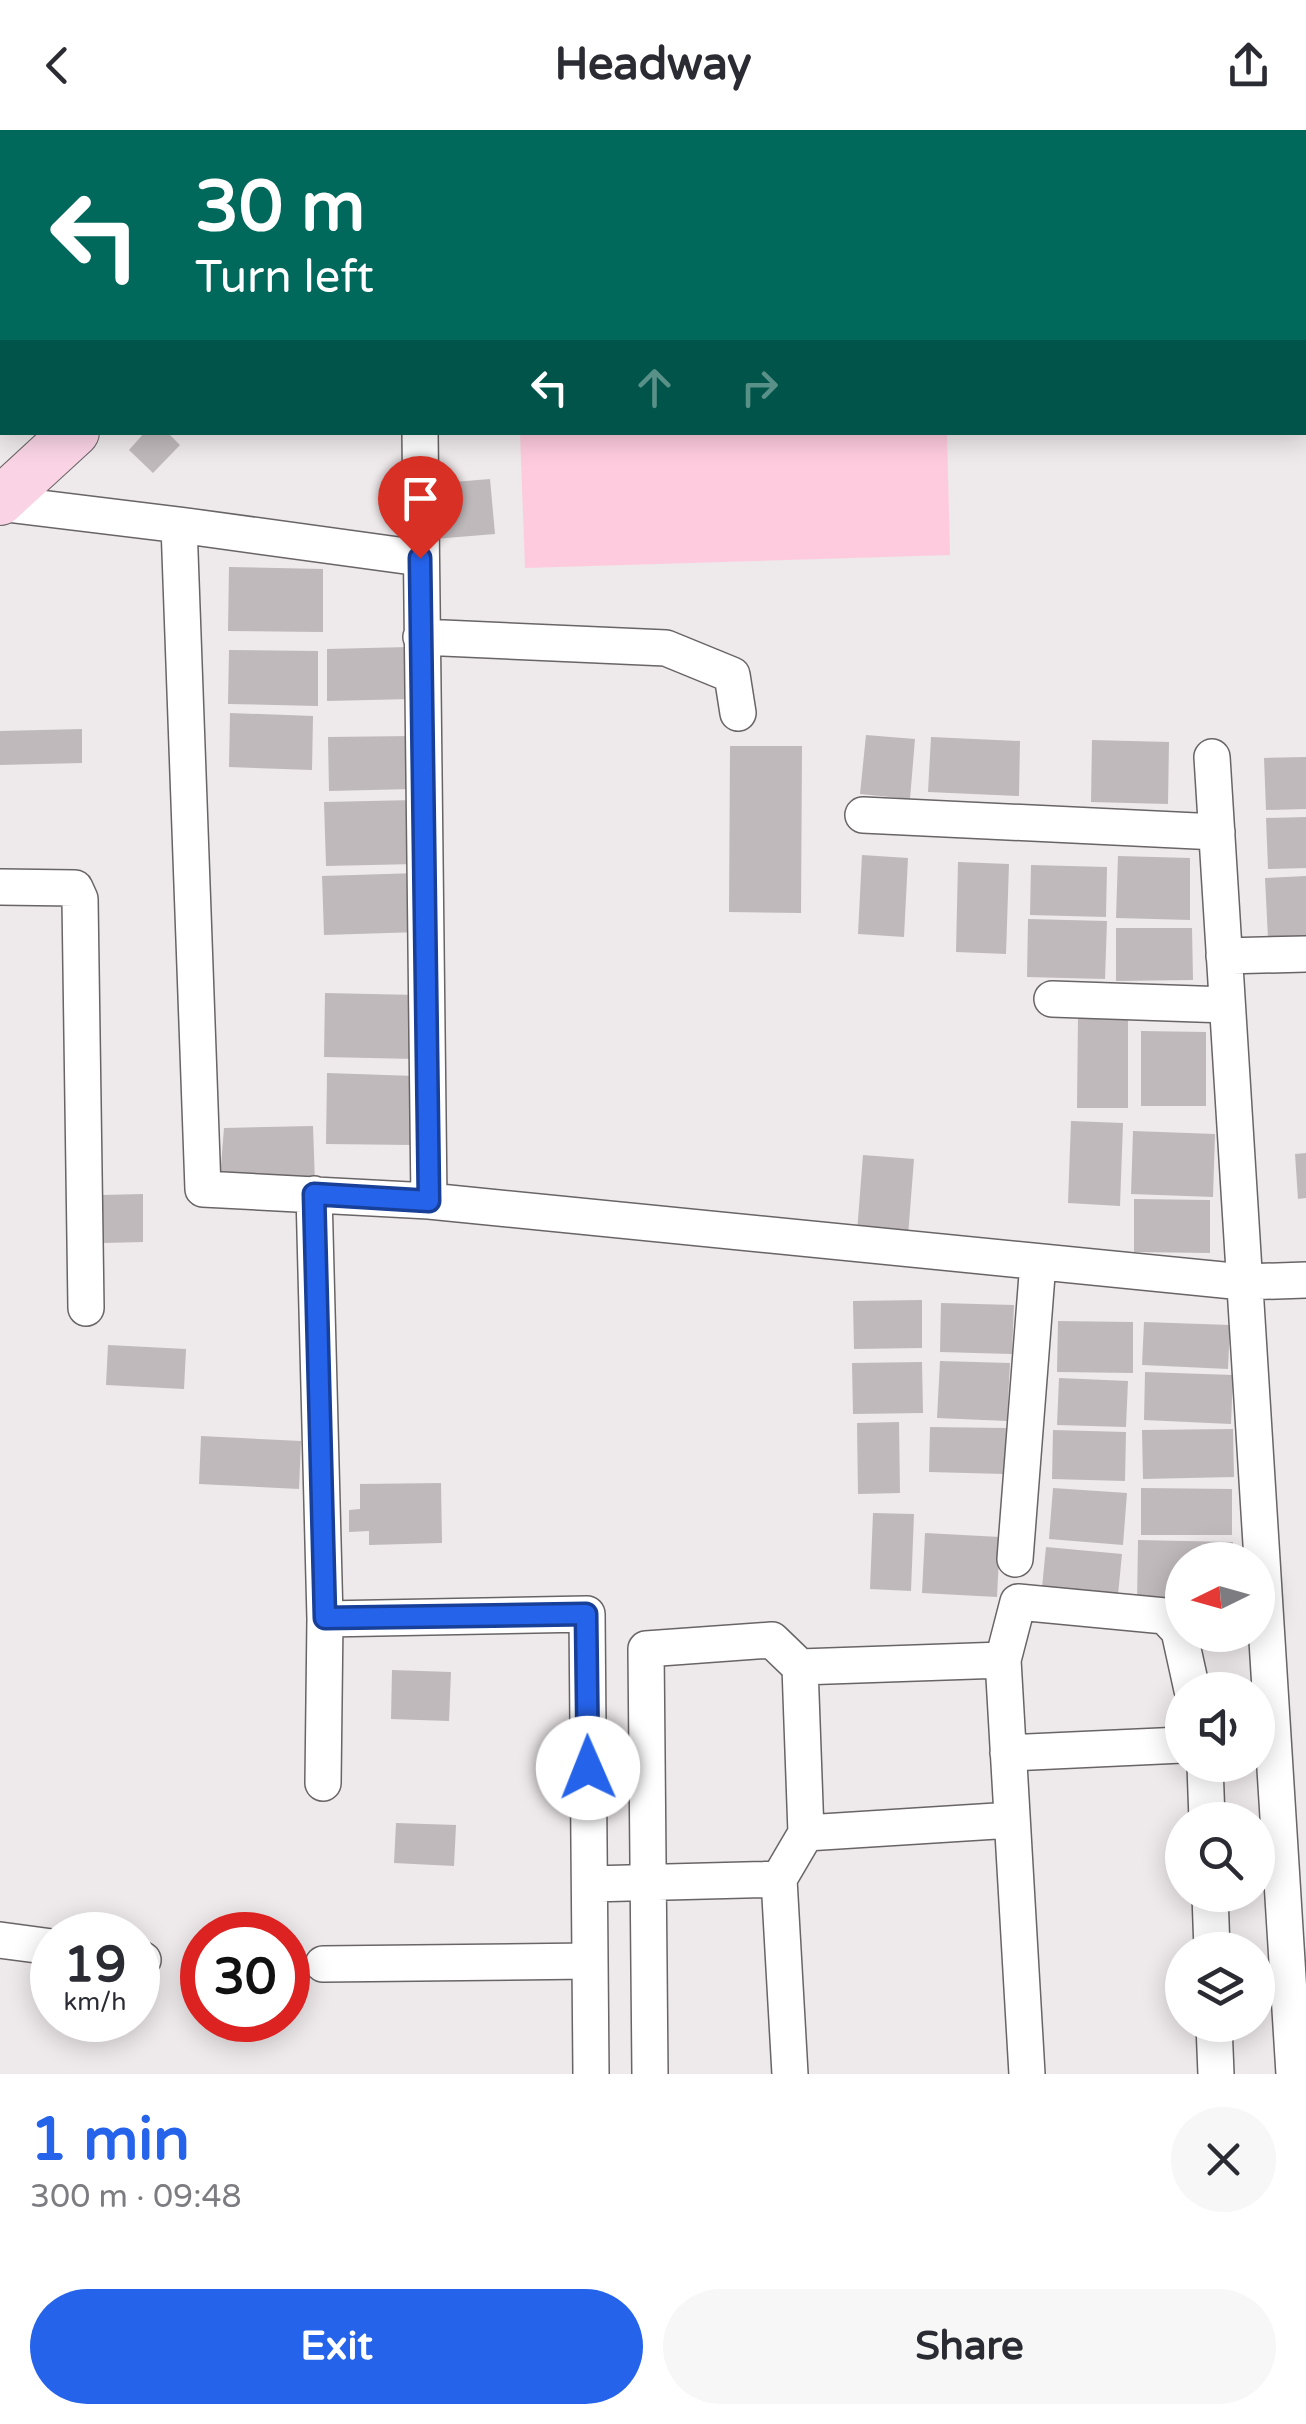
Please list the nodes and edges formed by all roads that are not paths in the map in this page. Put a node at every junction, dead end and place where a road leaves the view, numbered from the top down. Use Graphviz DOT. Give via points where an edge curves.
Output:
graph roads {
  1 [pos="72,435"];
  2 [pos="420,435"];
  3 [pos="0,502"];
  4 [pos="179,525"];
  5 [pos="420,558"];
  6 [pos="421,637"];
  7 [pos="738,713"];
  8 [pos="1212,757"];
  9 [pos="864,814"];
  10 [pos="1217,832"];
  11 [pos="0,887"];
  12 [pos="1306,954"];
  13 [pos="1224,956"];
  14 [pos="1052,999"];
  15 [pos="1227,1005"];
  16 [pos="314,1194"];
  17 [pos="429,1201"];
  18 [pos="1038,1262"];
  19 [pos="1306,1280"];
  20 [pos="1243,1282"];
  21 [pos="86,1308"];
  22 [pos="1015,1560"];
  23 [pos="325,1618"];
  24 [pos="1003,1660"];
  25 [pos="800,1667"];
  26 [pos="1188,1672"];
  27 [pos="1165,1746"];
  28 [pos="1008,1753"];
  29 [pos="324,1782"];
  30 [pos="1012,1820"];
  31 [pos="806,1833"];
  32 [pos="779,1879"];
  33 [pos="590,1884"];
  34 [pos="648,1885"];
  35 [pos="1296,1926"];
  36 [pos="0,1940"];
  37 [pos="30,1944"];
  38 [pos="590,1961"];
  39 [pos="323,1964"];
  40 [pos="1215,2042"];
  41 [pos="592,2074"];
  42 [pos="650,2074"];
  43 [pos="790,2074"];
  44 [pos="1027,2074"];
  45 [pos="1216,2074"];
  46 [pos="1294,2074"];
  1 -- 3 [label="street"];
  2 -- 5 [label="street"];
  3 -- 4 [label="street"];
  4 -- 5 [label="street"];
  4 -- 16 [label="street" via="203,1189"];
  5 -- 6 [label="street"];
  6 -- 7 [label="street" via="666,648 732,675"];
  6 -- 17 [label="street"];
  8 -- 10 [label="street"];
  9 -- 10 [label="street"];
  10 -- 13 [label="street"];
  11 -- 21 [label="street" via="62,885 80,899"];
  12 -- 13 [label="street"];
  13 -- 15 [label="street"];
  14 -- 15 [label="street"];
  15 -- 20 [label="street"];
  16 -- 17 [label="street"];
  16 -- 23 [label="street"];
  17 -- 18 [label="street"];
  18 -- 20 [label="street"];
  18 -- 22 [label="street"];
  19 -- 20 [label="street"];
  20 -- 35 [label="street"];
  23 -- 29 [label="street"];
  23 -- 33 [label="street" via="586,1614"];
  24 -- 25 [label="street"];
  24 -- 26 [label="street" via="1018,1602 1165,1616 1180,1631"];
  24 -- 28 [label="street"];
  25 -- 31 [label="street"];
  25 -- 34 [label="street" via="772,1640 646,1649"];
  27 -- 28 [label="street"];
  28 -- 30 [label="street"];
  30 -- 31 [label="street"];
  30 -- 44 [label="street"];
  31 -- 32 [label="street"];
  32 -- 34 [label="street"];
  32 -- 43 [label="street"];
  33 -- 34 [label="street"];
  33 -- 38 [label="street"];
  34 -- 42 [label="street"];
  35 -- 46 [label="street"];
  36 -- 37 [label="street"];
  38 -- 39 [label="street"];
  38 -- 41 [label="street"];
  40 -- 45 [label="street"];
}
